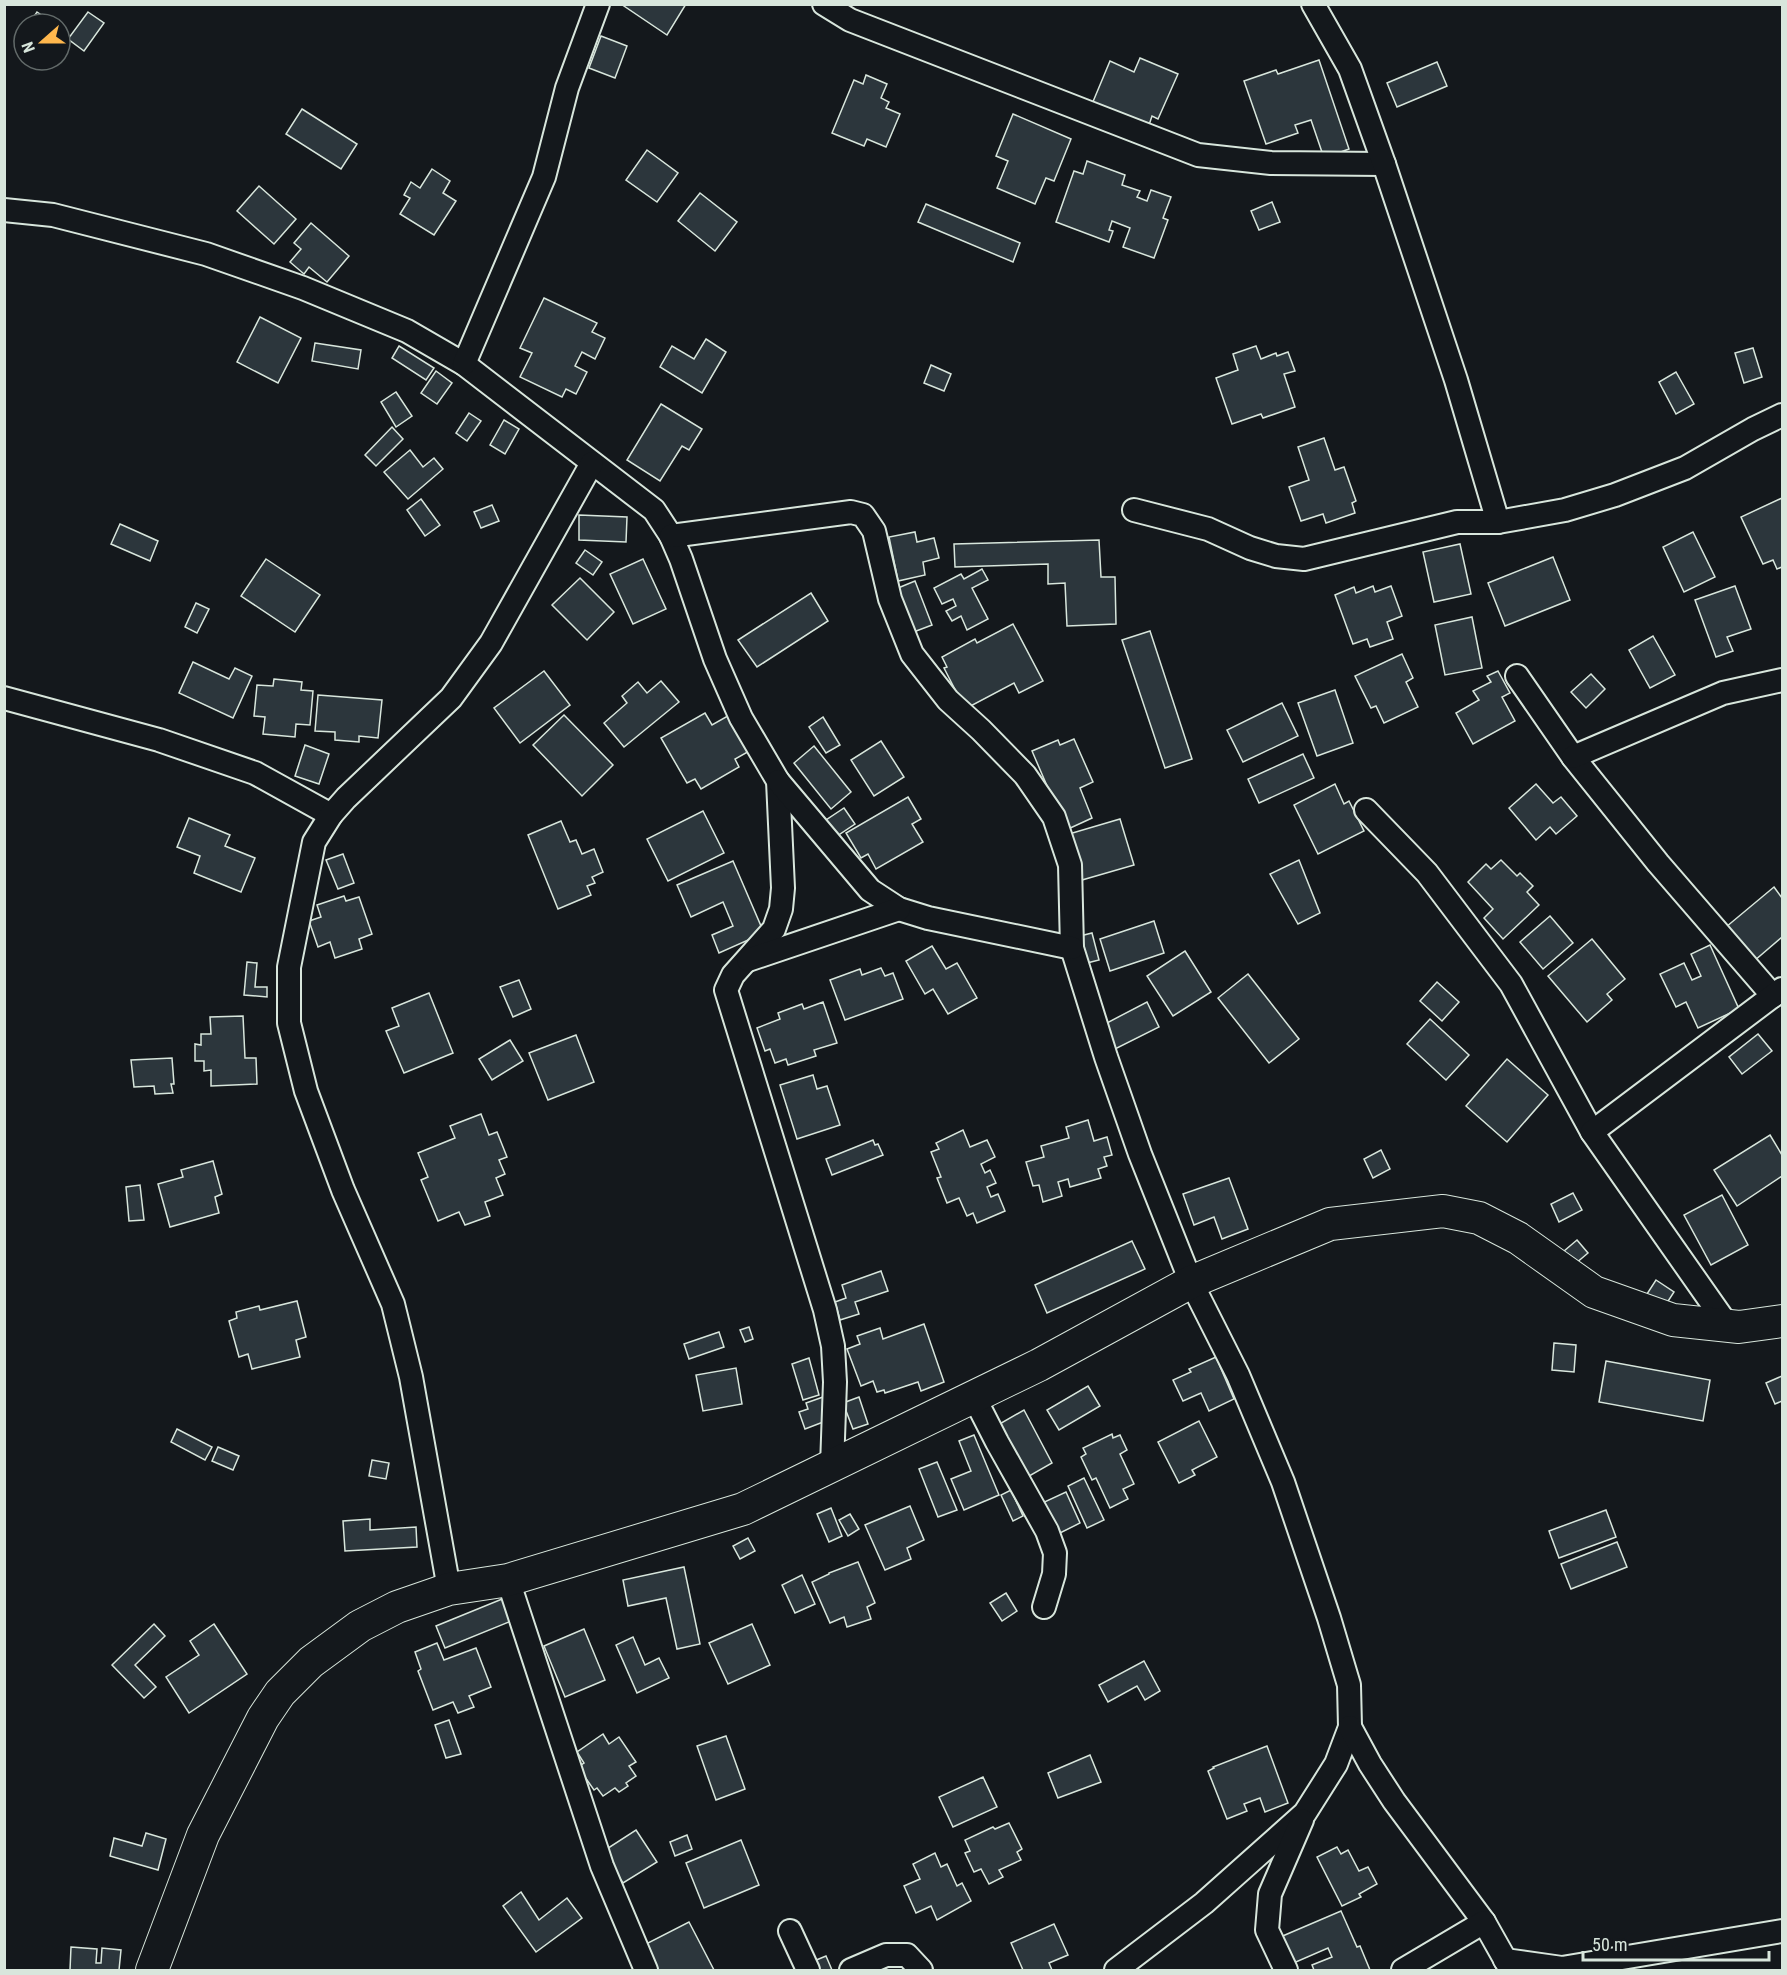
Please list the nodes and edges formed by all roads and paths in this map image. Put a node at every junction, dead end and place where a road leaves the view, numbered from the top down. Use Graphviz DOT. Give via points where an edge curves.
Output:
graph roads {
  1 [pos="598,4"];
  2 [pos="824,4"];
  3 [pos="1313,4"];
  4 [pos="1384,164"];
  5 [pos="4,210"];
  6 [pos="464,364"];
  7 [pos="1782,415"];
  8 [pos="592,463"];
  9 [pos="1134,510"];
  10 [pos="1498,522"];
  11 [pos="671,536"];
  12 [pos="1517,676"];
  13 [pos="1782,680"];
  14 [pos="4,698"];
  15 [pos="1574,757"];
  16 [pos="778,781"];
  17 [pos="1366,810"];
  18 [pos="331,815"];
  19 [pos="899,909"];
  20 [pos="1072,948"];
  21 [pos="748,960"];
  22 [pos="1778,992"];
  23 [pos="1592,1132"];
  24 [pos="1191,1282"];
  25 [pos="1782,1321"];
  26 [pos="1728,1326"];
  27 [pos="974,1397"];
  28 [pos="832,1466"];
  29 [pos="508,1580"];
  30 [pos="449,1589"];
  31 [pos="1044,1607"];
  32 [pos="1350,1727"];
  33 [pos="1305,1813"];
  34 [pos="1484,1922"];
  35 [pos="790,1931"];
  36 [pos="1782,1931"];
  37 [pos="1508,1965"];
  38 [pos="152,1971"];
  39 [pos="646,1971"];
  40 [pos="808,1971"];
  41 [pos="850,1971"];
  42 [pos="921,1971"];
  43 [pos="1116,1971"];
  44 [pos="1286,1971"];
  45 [pos="1403,1971"];
  1 -- 6 [label="street" via="567,87 544,177"];
  2 -- 4 [label="street" via="850,20 1198,155 1271,163"];
  3 -- 4 [label="street" via="1350,69"];
  4 -- 10 [label="street" via="1456,380"];
  5 -- 6 [label="street" via="53,215 206,254 407,331"];
  6 -- 8 [label="street"];
  7 -- 10 [label="street" via="1685,468 1615,495 1565,510"];
  8 -- 11 [label="street" via="654,510"];
  8 -- 18 [label="street" via="491,644 452,698"];
  9 -- 10 [label="street" via="1208,529 1276,556 1304,559 1457,522"];
  11 -- 16 [label="street" via="715,659 741,718"];
  11 -- 20 [label="street" via="851,512 863,515 874,531 890,599 912,654 948,700 1025,776 1054,817 1070,865"];
  12 -- 15 [label="street"];
  13 -- 15 [label="street" via="1723,693"];
  14 -- 18 [label="street" via="159,740 255,773"];
  15 -- 22 [label="street" via="1658,863"];
  16 -- 19 [label="street" via="870,890"];
  16 -- 21 [label="street" via="782,909 774,928"];
  17 -- 23 [label="street" via="1427,873 1511,984"];
  18 -- 30 [label="street" via="314,842 289,968 288,1023 314,1113 393,1304 411,1377"];
  19 -- 20 [label="street"];
  19 -- 21 [label="street"];
  20 -- 24 [label="street" via="1140,1154"];
  21 -- 28 [label="street" via="733,975 726,990 825,1310 835,1382"];
  22 -- 23 [label="street"];
  23 -- 26 [label="street"];
  24 -- 26 [label="street" via="1330,1224 1443,1211 1479,1218 1508,1233 1594,1292 1673,1320"];
  24 -- 27 [label="street"];
  24 -- 32 [label="street" via="1238,1375 1283,1482 1349,1685"];
  25 -- 26 [label="street"];
  27 -- 28 [label="street"];
  27 -- 31 [label="street" via="1047,1531 1054,1553 1054,1574"];
  28 -- 29 [label="street" via="743,1509"];
  29 -- 30 [label="street"];
  29 -- 39 [label="street" via="602,1866"];
  30 -- 38 [label="street" via="360,1626 311,1662 280,1693 263,1718 203,1835"];
  32 -- 33 [label="street" via="1336,1764"];
  32 -- 34 [label="street" via="1394,1801"];
  33 -- 43 [label="street" via="1204,1903"];
  33 -- 44 [label="street" via="1270,1894 1267,1930"];
  34 -- 37 [label="street"];
  34 -- 45 [label="street"];
  35 -- 40 [label="street"];
  36 -- 37 [label="street" via="1562,1968"];
  41 -- 42 [label="street" via="886,1956 907,1956"];
}
